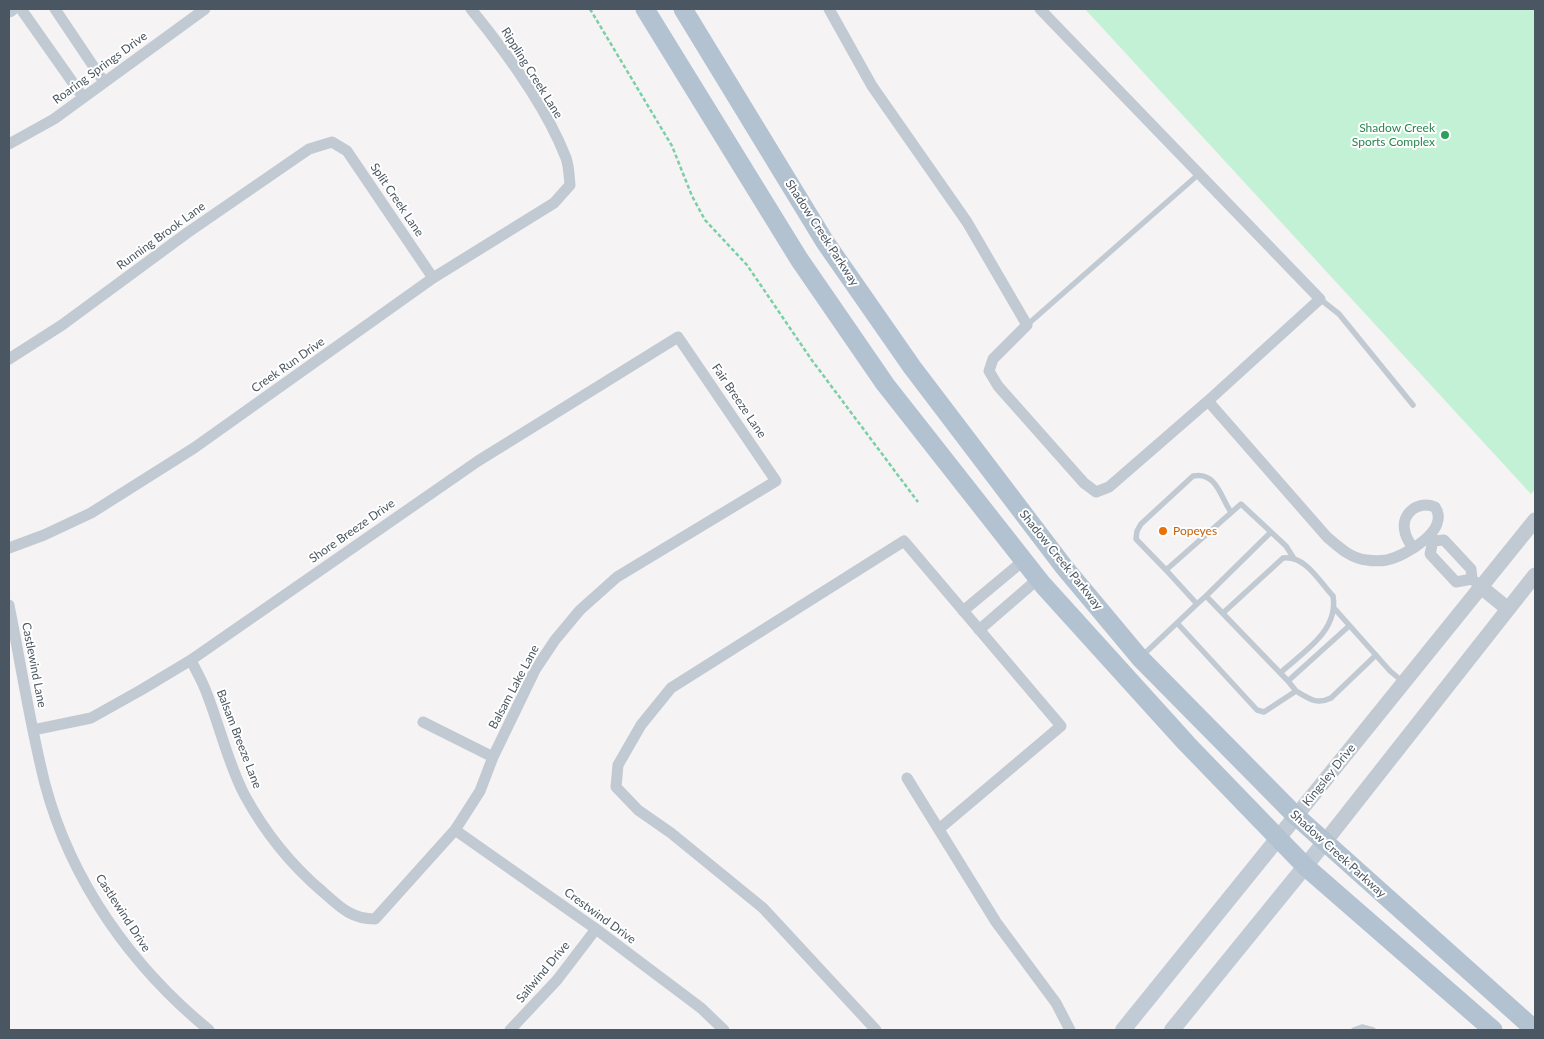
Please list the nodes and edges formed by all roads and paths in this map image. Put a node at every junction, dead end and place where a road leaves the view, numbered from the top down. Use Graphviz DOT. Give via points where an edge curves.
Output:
graph roads {
  1 [pos="20,9"];
  2 [pos="54,9"];
  3 [pos="206,9"];
  4 [pos="471,9"];
  5 [pos="590,9"];
  6 [pos="645,9"];
  7 [pos="683,9"];
  8 [pos="829,9"];
  9 [pos="1040,9"];
  10 [pos="104,82"];
  11 [pos="83,97"];
  12 [pos="332,142"];
  13 [pos="9,144"];
  14 [pos="1200,173"];
  15 [pos="570,185"];
  16 [pos="433,278"];
  17 [pos="1320,299"];
  18 [pos="1027,325"];
  19 [pos="678,337"];
  20 [pos="9,360"];
  21 [pos="1208,401"];
  22 [pos="1413,405"];
  23 [pos="776,481"];
  24 [pos="918,502"];
  25 [pos="1232,512"];
  26 [pos="1535,520"];
  27 [pos="1270,533"];
  28 [pos="1432,539"];
  29 [pos="9,548"];
  30 [pos="1412,548"];
  31 [pos="1293,557"];
  32 [pos="1023,561"];
  33 [pos="1166,570"];
  34 [pos="1535,575"];
  35 [pos="1038,578"];
  36 [pos="1476,583"];
  37 [pos="1206,596"];
  38 [pos="1197,604"];
  39 [pos="9,605"];
  40 [pos="1334,608"];
  41 [pos="1508,609"];
  42 [pos="963,611"];
  43 [pos="1223,613"];
  44 [pos="1177,623"];
  45 [pos="1349,626"];
  46 [pos="979,630"];
  47 [pos="12,638"];
  48 [pos="1376,655"];
  49 [pos="1140,658"];
  50 [pos="191,660"];
  51 [pos="14,665"];
  52 [pos="1280,673"];
  53 [pos="1288,681"];
  54 [pos="1404,682"];
  55 [pos="1296,691"];
  56 [pos="423,722"];
  57 [pos="33,730"];
  58 [pos="493,757"];
  59 [pos="907,778"];
  60 [pos="1296,816"];
  61 [pos="455,830"];
  62 [pos="939,830"];
  63 [pos="1278,838"];
  64 [pos="1324,843"];
  65 [pos="1306,867"];
  66 [pos="375,919"];
  67 [pos="596,929"];
  68 [pos="209,1030"];
  69 [pos="510,1030"];
  70 [pos="724,1030"];
  71 [pos="876,1030"];
  72 [pos="1070,1030"];
  73 [pos="1122,1030"];
  74 [pos="1172,1030"];
  75 [pos="1354,1030"];
  76 [pos="1373,1030"];
  77 [pos="1493,1030"];
  78 [pos="1535,1030"];
  1 -- 11 [label="street"];
  2 -- 10 [label="street"];
  3 -- 10 [label="street, Roaring Springs Drive"];
  4 -- 15 [label="street, Rippling Creek Lane" via="542,109 566,160"];
  5 -- 24 [label="path" via="672,146 699,210 747,266 816,366"];
  6 -- 32 [label="main road" via="805,267 885,384"];
  7 -- 49 [label="main road, Shadow Creek Parkway" via="825,242 912,367 1064,567"];
  8 -- 18 [label="street" via="872,86 966,222"];
  9 -- 14 [label="street"];
  10 -- 11 [label="street, Roaring Springs Drive"];
  11 -- 13 [label="street, Roaring Springs Drive" via="54,119"];
  12 -- 16 [label="street, Split Creek Lane" via="347,151"];
  12 -- 20 [label="street, Running Brook Lane" via="309,149"];
  14 -- 17 [label="street"];
  14 -- 18 [label="lane"];
  15 -- 16 [label="street, Creek Run Drive" via="554,203"];
  16 -- 29 [label="street, Creek Run Drive" via="194,448 91,513"];
  17 -- 21 [label="street"];
  17 -- 22 [label="lane" via="1338,314"];
  18 -- 21 [label="street" via="993,359 989,371 998,386 1084,483 1096,492 1109,487"];
  19 -- 23 [label="street, Fair Breeze Lane"];
  19 -- 50 [label="street, Shore Breeze Drive" via="478,460"];
  21 -- 30 [label="street" via="1327,537 1347,553 1366,560 1386,560"];
  23 -- 58 [label="street, Balsam Lake Lane" via="618,578 580,610 536,670"];
  25 -- 27 [label="lane" via="1241,504"];
  25 -- 33 [label="lane"];
  25 -- 33 [label="lane" via="1226,505 1224,494 1207,477 1201,474 1193,476 1137,531 1136,539"];
  26 -- 36 [label="street, Kingsley Drive"];
  27 -- 31 [label="lane" via="1286,546"];
  27 -- 37 [label="lane"];
  28 -- 30 [label="street"];
  28 -- 30 [label="street" via="1438,512 1428,504 1419,505 1404,524"];
  28 -- 36 [label="street" via="1444,540 1471,568"];
  28 -- 36 [label="street" via="1430,554 1456,582"];
  31 -- 40 [label="lane" via="1302,562 1333,596"];
  31 -- 43 [label="lane" via="1283,558"];
  32 -- 35 [label="main road"];
  32 -- 42 [label="street"];
  33 -- 38 [label="lane"];
  34 -- 41 [label="street"];
  35 -- 46 [label="street"];
  35 -- 63 [label="main road" via="1124,676"];
  36 -- 41 [label="street"];
  36 -- 54 [label="street, Kingsley Drive"];
  37 -- 38 [label="lane"];
  37 -- 43 [label="lane"];
  38 -- 44 [label="lane"];
  39 -- 47 [label="street, Castlewind Lane"];
  40 -- 45 [label="lane"];
  40 -- 52 [label="lane" via="1328,628"];
  41 -- 64 [label="street"];
  42 -- 46 [label="street"];
  42 -- 71 [label="street" via="904,541 671,688 641,725 618,765 616,787 638,810 763,908"];
  43 -- 52 [label="lane"];
  44 -- 49 [label="lane"];
  44 -- 55 [label="lane" via="1257,710 1269,710"];
  45 -- 48 [label="lane"];
  45 -- 53 [label="lane"];
  46 -- 62 [label="street" via="1061,726"];
  47 -- 51 [label="street, Castlewind Lane"];
  48 -- 54 [label="lane"];
  48 -- 55 [label="lane" via="1331,698 1313,702"];
  49 -- 60 [label="main road, Shadow Creek Parkway"];
  50 -- 57 [label="street, Shore Breeze Drive" via="91,718"];
  50 -- 66 [label="street, Balsam Breeze Lane" via="244,793 262,824 312,883 339,906 360,919"];
  51 -- 57 [label="street, Castlewind Lane"];
  52 -- 53 [label="lane"];
  53 -- 55 [label="lane"];
  54 -- 60 [label="street, Kingsley Drive"];
  56 -- 58 [label="street"];
  57 -- 68 [label="street, Castlewind Drive" via="59,824 94,898 147,973"];
  58 -- 61 [label="street, Balsam Lake Lane" via="480,790"];
  59 -- 62 [label="street"];
  60 -- 63 [label="main road, Kingsley Drive"];
  60 -- 64 [label="main road, Shadow Creek Parkway"];
  61 -- 66 [label="street, Balsam Lake Lane"];
  61 -- 67 [label="street, Crestwind Drive"];
  62 -- 72 [label="street" via="996,922 1056,1003"];
  63 -- 65 [label="main road"];
  63 -- 73 [label="main road, Kingsley Drive"];
  64 -- 65 [label="main road"];
  64 -- 78 [label="main road, Shadow Creek Parkway"];
  65 -- 74 [label="main road"];
  65 -- 77 [label="main road"];
  67 -- 69 [label="street, Sailwind Drive" via="557,980"];
  67 -- 70 [label="street, Crestwind Drive" via="701,1008"];
  75 -- 76 [label="lane" via="1362,1027"];
}
